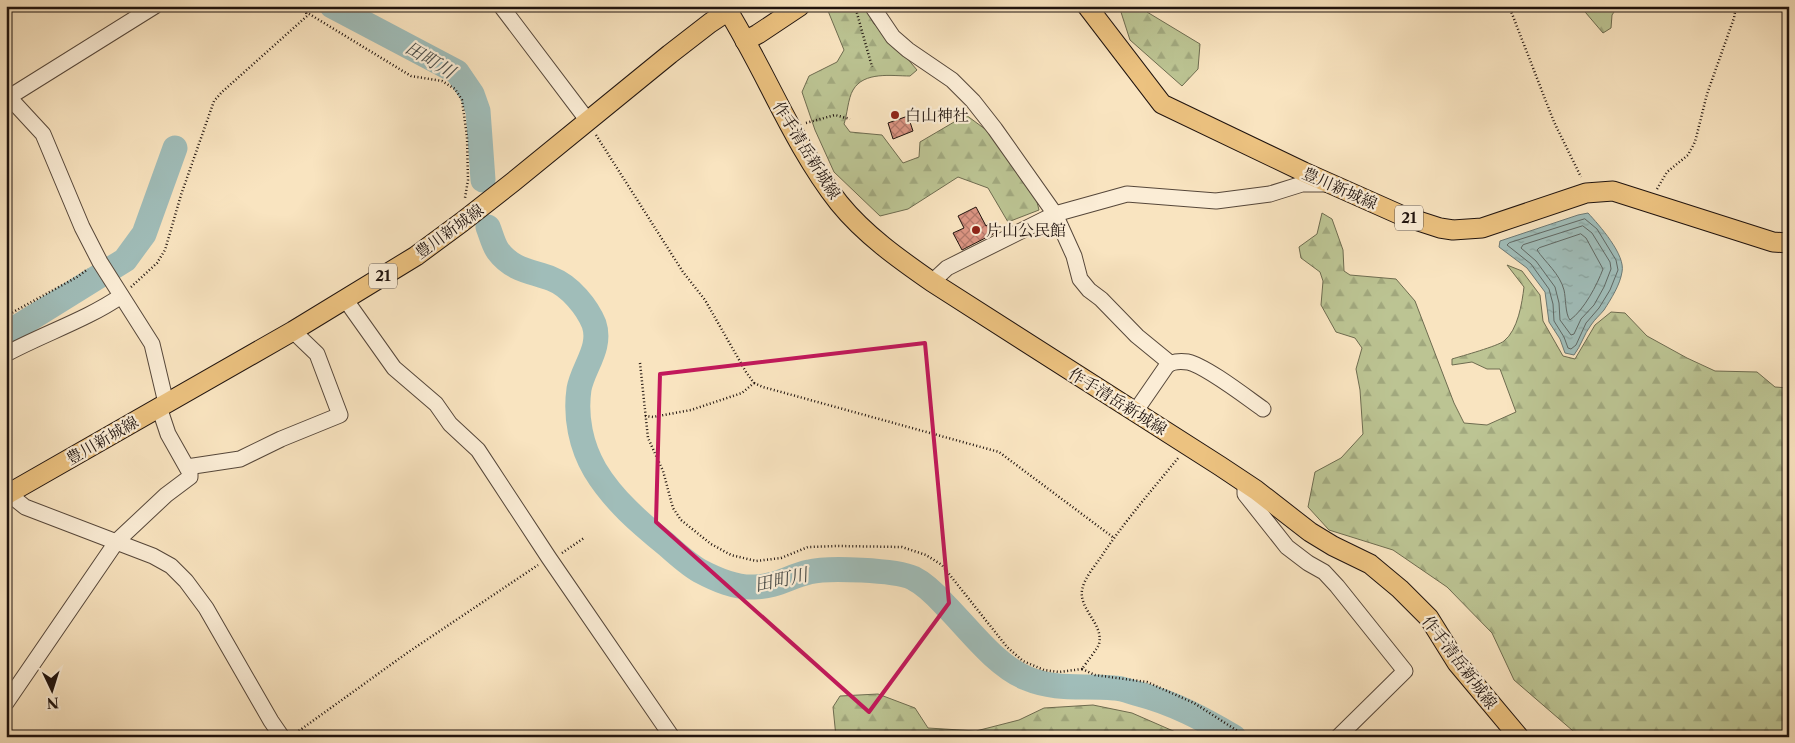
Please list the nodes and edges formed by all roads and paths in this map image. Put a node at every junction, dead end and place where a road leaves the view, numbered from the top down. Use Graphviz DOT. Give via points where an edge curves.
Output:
graph roads {
  1 [pos="155,6"];
  2 [pos="297,6"];
  3 [pos="501,6"];
  4 [pos="800,6"];
  5 [pos="855,6"];
  6 [pos="872,6"];
  7 [pos="1087,6"];
  8 [pos="1509,6"];
  9 [pos="1736,6"];
  10 [pos="727,9"];
  11 [pos="306,12"];
  12 [pos="745,41"];
  13 [pos="872,67"];
  14 [pos="7,97"];
  15 [pos="850,119"];
  16 [pos="588,121"];
  17 [pos="792,131"];
  18 [pos="1331,184"];
  19 [pos="1586,193"];
  20 [pos="1650,202"];
  21 [pos="1055,214"];
  22 [pos="462,222"];
  23 [pos="1789,243"];
  24 [pos="101,264"];
  25 [pos="932,282"];
  26 [pos="118,292"];
  27 [pos="345,299"];
  28 [pos="6,316"];
  29 [pos="293,331"];
  30 [pos="6,354"];
  31 [pos="640,363"];
  32 [pos="1170,363"];
  33 [pos="754,383"];
  34 [pos="163,405"];
  35 [pos="1263,409"];
  36 [pos="1135,412"];
  37 [pos="645,416"];
  38 [pos="1184,442"];
  39 [pos="187,467"];
  40 [pos="1245,483"];
  41 [pos="7,495"];
  42 [pos="584,538"];
  43 [pos="1114,538"];
  44 [pos="117,541"];
  45 [pos="548,558"];
  46 [pos="1082,669"];
  47 [pos="6,703"];
  48 [pos="282,737"];
  49 [pos="290,737"];
  50 [pos="672,737"];
  51 [pos="1247,737"];
  52 [pos="1338,737"];
  53 [pos="1518,737"];
  1 -- 14 [label="street"];
  2 -- 11 [label="path"];
  3 -- 16 [label="street"];
  4 -- 12 [label="main road"];
  5 -- 13 [label="path"];
  6 -- 21 [label="street" via="893,37 952,80 973,101"];
  7 -- 18 [label="main road, 豊川新城線 / 21" via="1162,104"];
  8 -- 19 [label="path" via="1554,122 1583,180"];
  9 -- 20 [label="path" via="1695,142 1688,155 1667,172"];
  10 -- 12 [label="main road, 豊川新城線 / 21"];
  10 -- 16 [label="main road, 豊川新城線 / 21"];
  11 -- 22 [label="path" via="412,76 442,81 456,89 462,100 467,137 468,180"];
  11 -- 26 [label="path" via="307,16 214,101 165,250 157,263"];
  12 -- 17 [label="main road, 作手清岳新城線"];
  14 -- 24 [label="street" via="43,134"];
  15 -- 17 [label="path" via="835,115 805,123"];
  16 -- 22 [label="main road, 豊川新城線 / 21"];
  16 -- 33 [label="path" via="673,258 705,300"];
  17 -- 25 [label="main road, 作手清岳新城線" via="840,204 864,230"];
  18 -- 19 [label="main road, 豊川新城線 / 21" via="1403,216 1453,230 1482,228"];
  18 -- 21 [label="street" via="1302,184 1270,194 1216,201 1127,194"];
  19 -- 20 [label="main road, 豊川新城線 / 21" via="1613,191"];
  20 -- 23 [label="main road, 豊川新城線 / 21" via="1773,242"];
  21 -- 25 [label="street" via="947,268"];
  21 -- 32 [label="street" via="1074,256 1080,279 1137,336"];
  22 -- 27 [label="main road, 豊川新城線 / 21" via="416,256"];
  24 -- 26 [label="street"];
  24 -- 28 [label="path"];
  25 -- 36 [label="main road, 作手清岳新城線"];
  26 -- 30 [label="street" via="109,305"];
  26 -- 34 [label="street" via="152,344"];
  27 -- 29 [label="main road, 豊川新城線 / 21"];
  27 -- 45 [label="street" via="394,368 436,404 450,424 478,450"];
  29 -- 34 [label="main road, 豊川新城線 / 21"];
  29 -- 39 [label="street" via="317,354 340,415 240,459"];
  31 -- 37 [label="path"];
  32 -- 35 [label="street" via="1189,362"];
  32 -- 36 [label="street"];
  33 -- 37 [label="path" via="742,393 691,410"];
  33 -- 43 [label="path" via="999,452"];
  34 -- 39 [label="street" via="168,434"];
  34 -- 41 [label="main road, 豊川新城線 / 21"];
  36 -- 38 [label="main road, 作手清岳新城線"];
  37 -- 46 [label="path" via="648,438 663,471 673,508 681,520 711,544 731,555 756,560 781,558 808,547 838,546 902,547 926,555 942,566 1008,648 1023,661 1044,670"];
  38 -- 40 [label="main road, 作手清岳新城線"];
  38 -- 43 [label="path" via="1180,456"];
  39 -- 44 [label="street" via="190,477"];
  40 -- 52 [label="street" via="1245,494 1287,547 1324,572 1405,671"];
  40 -- 53 [label="main road, 作手清岳新城線" via="1310,532 1370,564 1400,589 1429,618 1457,663"];
  41 -- 44 [label="street" via="25,507"];
  42 -- 45 [label="path" via="559,555"];
  43 -- 46 [label="path" via="1090,572 1082,590 1083,601 1099,632 1098,646"];
  44 -- 47 [label="street"];
  44 -- 48 [label="street" via="171,566 186,581 206,608"];
  45 -- 49 [label="path"];
  45 -- 50 [label="street"];
  46 -- 51 [label="path" via="1095,675 1147,682 1194,703"];
}
